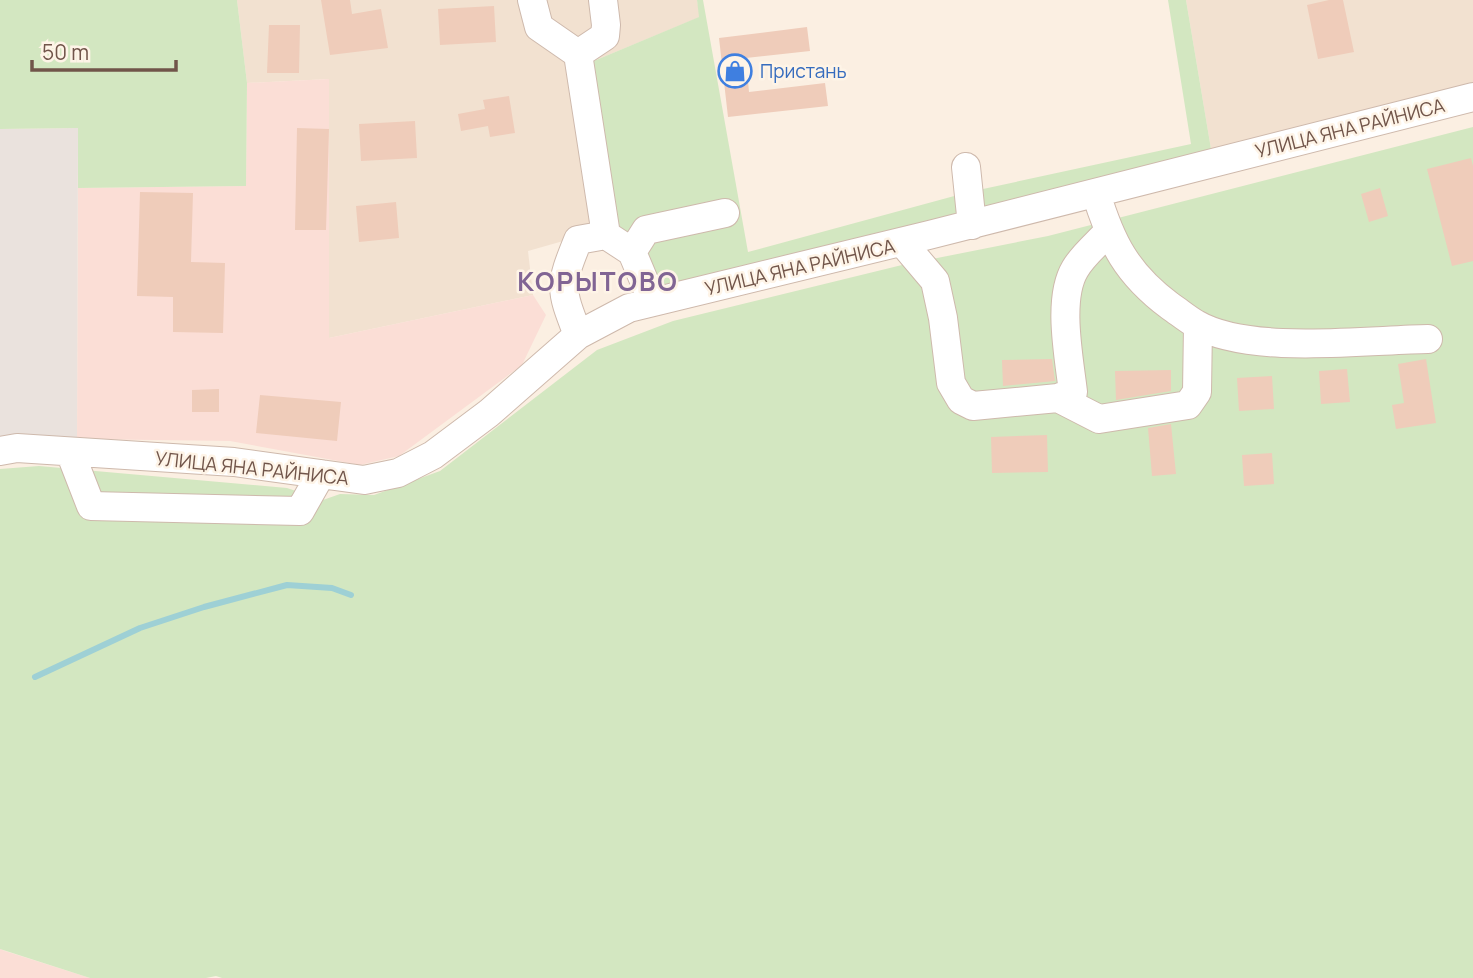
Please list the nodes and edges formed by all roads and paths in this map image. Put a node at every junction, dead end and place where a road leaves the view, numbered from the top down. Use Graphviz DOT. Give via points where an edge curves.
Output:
graph roads {
  1 [pos="532,0"];
  2 [pos="603,0"];
  3 [pos="578,54"];
  4 [pos="1473,97"];
  5 [pos="966,167"];
  6 [pos="1096,193"];
  7 [pos="725,214"];
  8 [pos="972,225"];
  9 [pos="1108,232"];
  10 [pos="606,235"];
  11 [pos="902,242"];
  12 [pos="632,252"];
  13 [pos="653,302"];
  14 [pos="1198,326"];
  15 [pos="578,335"];
  16 [pos="1428,339"];
  17 [pos="1058,398"];
  18 [pos="0,451"];
  19 [pos="70,452"];
  20 [pos="321,474"];
  1 -- 3 [label="street" via="539,27"];
  2 -- 3 [label="street" via="605,36"];
  3 -- 10 [label="street"];
  4 -- 6 [label="street, УЛИЦА ЯНА РАЙНИСА"];
  5 -- 8 [label="street"];
  6 -- 8 [label="street, УЛИЦА ЯНА РАЙНИСА"];
  6 -- 9 [label="street"];
  7 -- 12 [label="street" via="646,230"];
  8 -- 11 [label="street, УЛИЦА ЯНА РАЙНИСА"];
  9 -- 14 [label="street" via="1133,274"];
  9 -- 17 [label="street" via="1076,268 1068,287 1066,334 1073,392"];
  10 -- 12 [label="street"];
  10 -- 15 [label="street" via="578,240 564,275 563,297"];
  11 -- 13 [label="street, УЛИЦА ЯНА РАЙНИСА"];
  11 -- 17 [label="street" via="935,281 951,383 961,400 974,407"];
  12 -- 13 [label="street"];
  13 -- 15 [label="street, УЛИЦА ЯНА РАЙНИСА" via="629,308"];
  14 -- 16 [label="street" via="1238,338 1296,344"];
  14 -- 17 [label="street" via="1197,392 1188,405 1099,419"];
  15 -- 20 [label="street, УЛИЦА ЯНА РАЙНИСА" via="433,455 398,472 363,480"];
  18 -- 19 [label="street, УЛИЦА ЯНА РАЙНИСА"];
  19 -- 20 [label="street, УЛИЦА ЯНА РАЙНИСА" via="234,462"];
  19 -- 20 [label="street" via="91,506 300,511"];
}
